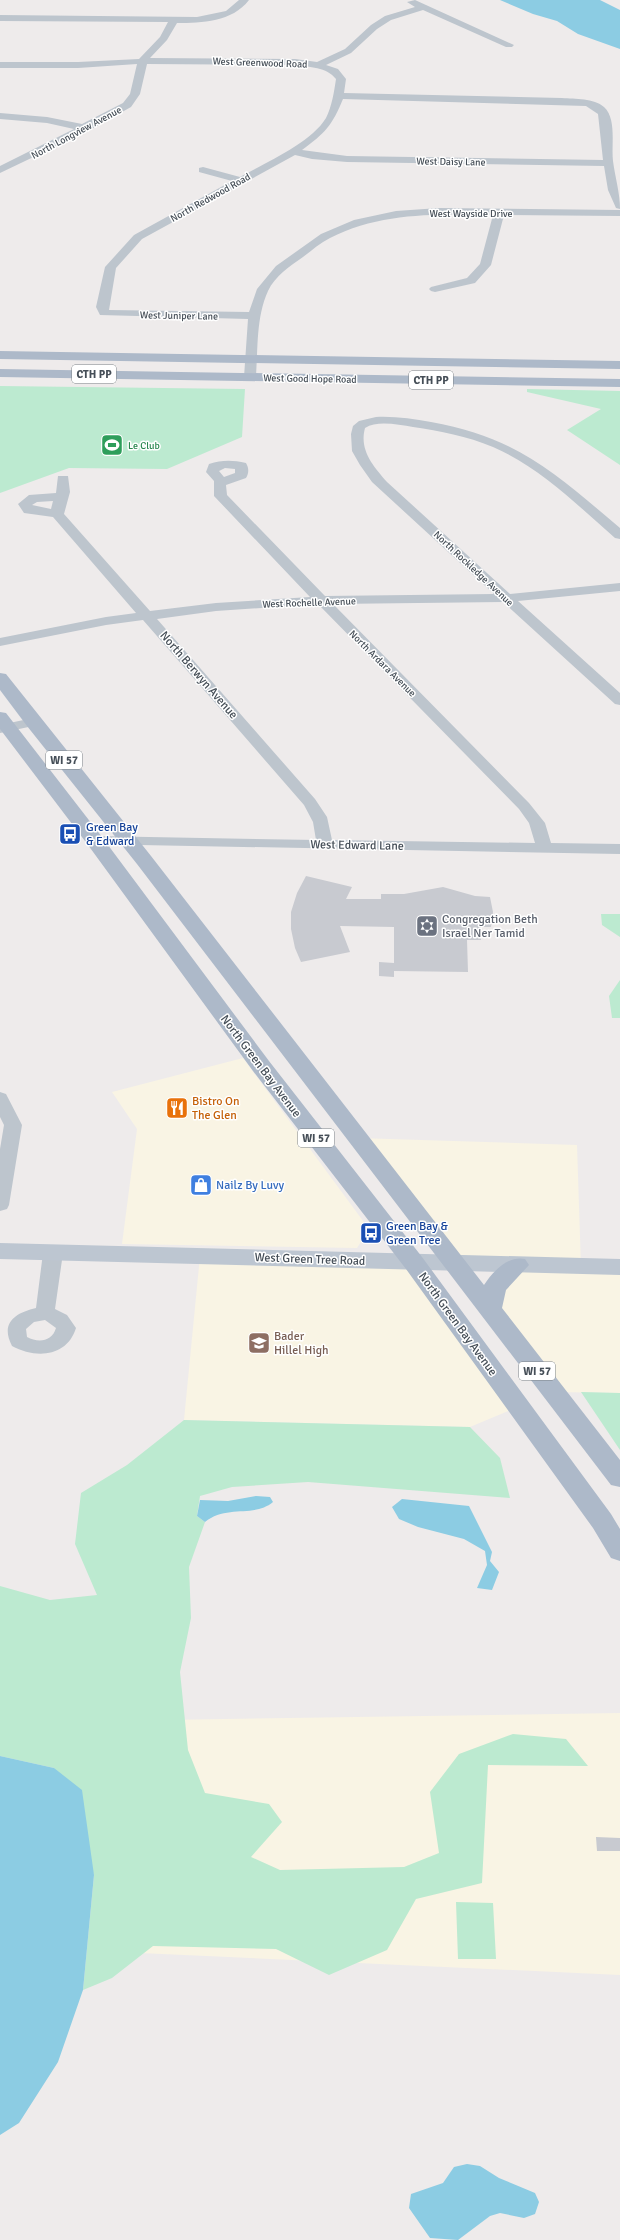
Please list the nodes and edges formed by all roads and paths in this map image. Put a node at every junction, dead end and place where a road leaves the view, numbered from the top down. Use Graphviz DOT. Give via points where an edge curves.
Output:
graph roads {
  1 [pos="244,0"];
  2 [pos="407,0"];
  3 [pos="424,7"];
  4 [pos="0,18"];
  5 [pos="174,20"];
  6 [pos="509,45"];
  7 [pos="143,60"];
  8 [pos="0,65"];
  9 [pos="318,65"];
  10 [pos="339,96"];
  11 [pos="0,116"];
  12 [pos="86,128"];
  13 [pos="294,151"];
  14 [pos="608,163"];
  15 [pos="0,170"];
  16 [pos="203,170"];
  17 [pos="240,180"];
  18 [pos="620,206"];
  19 [pos="499,213"];
  20 [pos="620,213"];
  21 [pos="435,289"];
  22 [pos="104,312"];
  23 [pos="254,316"];
  24 [pos="0,355"];
  25 [pos="251,360"];
  26 [pos="620,365"];
  27 [pos="0,373"];
  28 [pos="250,377"];
  29 [pos="620,383"];
  30 [pos="63,479"];
  31 [pos="221,481"];
  32 [pos="60,500"];
  33 [pos="57,514"];
  34 [pos="620,535"];
  35 [pos="620,587"];
  36 [pos="506,598"];
  37 [pos="322,600"];
  38 [pos="146,615"];
  39 [pos="0,642"];
  40 [pos="0,678"];
  41 [pos="620,701"];
  42 [pos="33,722"];
  43 [pos="3,724"];
  44 [pos="95,841"];
  45 [pos="129,841"];
  46 [pos="324,845"];
  47 [pos="544,848"];
  48 [pos="620,849"];
  49 [pos="0,1098"];
  50 [pos="0,1205"];
  51 [pos="0,1251"];
  52 [pos="53,1254"];
  53 [pos="414,1263"];
  54 [pos="455,1264"];
  55 [pos="517,1265"];
  56 [pos="620,1267"];
  57 [pos="490,1310"];
  58 [pos="45,1313"];
  59 [pos="620,1478"];
  60 [pos="620,1551"];
  1 -- 5 [label="street" via="237,9 217,17"];
  2 -- 3 [label="street"];
  3 -- 6 [label="street"];
  3 -- 9 [label="street" via="388,18 348,51"];
  4 -- 5 [label="street"];
  5 -- 7 [label="street, North Longview Avenue" via="164,38"];
  7 -- 8 [label="street, West Greenwood Road" via="86,65"];
  7 -- 9 [label="street, West Greenwood Road" via="265,61"];
  7 -- 12 [label="street, North Longview Avenue" via="133,100"];
  9 -- 10 [label="street, West Greenwood Road" via="335,71 341,79"];
  10 -- 13 [label="street, North Redwood Road" via="330,119 318,133"];
  10 -- 14 [label="street" via="562,101 592,105 600,109 604,117"];
  11 -- 12 [label="street" via="48,120"];
  12 -- 15 [label="street, North Longview Avenue"];
  13 -- 14 [label="street, West Daisy Lane" via="312,156 347,159"];
  13 -- 17 [label="street, North Redwood Road"];
  14 -- 18 [label="street"];
  16 -- 17 [label="street"];
  17 -- 22 [label="street, North Redwood Road" via="138,237 110,267 102,307"];
  19 -- 20 [label="street, West Wayside Drive"];
  19 -- 21 [label="street" via="485,265 471,281"];
  19 -- 23 [label="street, West Wayside Drive" via="439,211 396,214 358,222 325,236 280,268 263,290"];
  22 -- 23 [label="street, West Juniper Lane"];
  23 -- 25 [label="street, West Wayside Drive"];
  24 -- 25 [label="main road, West Good Hope Road / CTH PP"];
  25 -- 26 [label="main road, West Good Hope Road / CTH PP"];
  25 -- 28 [label="street, West Wayside Drive"];
  27 -- 28 [label="main road, West Good Hope Road / CTH PP"];
  28 -- 29 [label="main road, West Good Hope Road / CTH PP"];
  30 -- 32 [label="street"];
  31 -- 37 [label="street, North Ardara Avenue" via="219,489 230,507"];
  32 -- 33 [label="street"];
  32 -- 33 [label="street" via="52,496 40,497 25,504 29,510"];
  33 -- 38 [label="street, North Berwyn Avenue"];
  34 -- 36 [label="street, North Rockledge Avenue" via="553,480 494,443 435,427 402,422 365,422 358,426 360,455 373,475"];
  35 -- 36 [label="street, West Rochelle Avenue"];
  36 -- 37 [label="street, West Rochelle Avenue"];
  36 -- 41 [label="street, North Rockledge Avenue"];
  37 -- 38 [label="street, West Rochelle Avenue"];
  37 -- 47 [label="street, North Ardara Avenue" via="524,806 537,823"];
  38 -- 39 [label="street, West Rochelle Avenue"];
  38 -- 46 [label="street, North Berwyn Avenue" via="310,802 324,828"];
  40 -- 42 [label="main road, WI 57"];
  42 -- 43 [label="street"];
  42 -- 45 [label="main road, WI 57"];
  43 -- 44 [label="main road, North Green Bay Avenue / WI 57"];
  44 -- 45 [label="street, West Edward Lane"];
  44 -- 53 [label="main road, North Green Bay Avenue / WI 57" via="261,1066"];
  45 -- 46 [label="street, West Edward Lane"];
  45 -- 54 [label="main road, WI 57"];
  46 -- 47 [label="street, West Edward Lane"];
  47 -- 48 [label="street, West Edward Lane"];
  49 -- 50 [label="street" via="13,1124"];
  51 -- 52 [label="street, West Green Tree Road"];
  52 -- 53 [label="street, West Green Tree Road"];
  52 -- 58 [label="street"];
  53 -- 54 [label="street, West Green Tree Road"];
  53 -- 60 [label="main road, North Green Bay Avenue / WI 57" via="602,1521"];
  54 -- 55 [label="street, West Green Tree Road"];
  54 -- 57 [label="main road, WI 57"];
  55 -- 56 [label="street, West Green Tree Road"];
  55 -- 57 [label="main road" via="495,1287"];
  57 -- 59 [label="main road, WI 57"];
}
